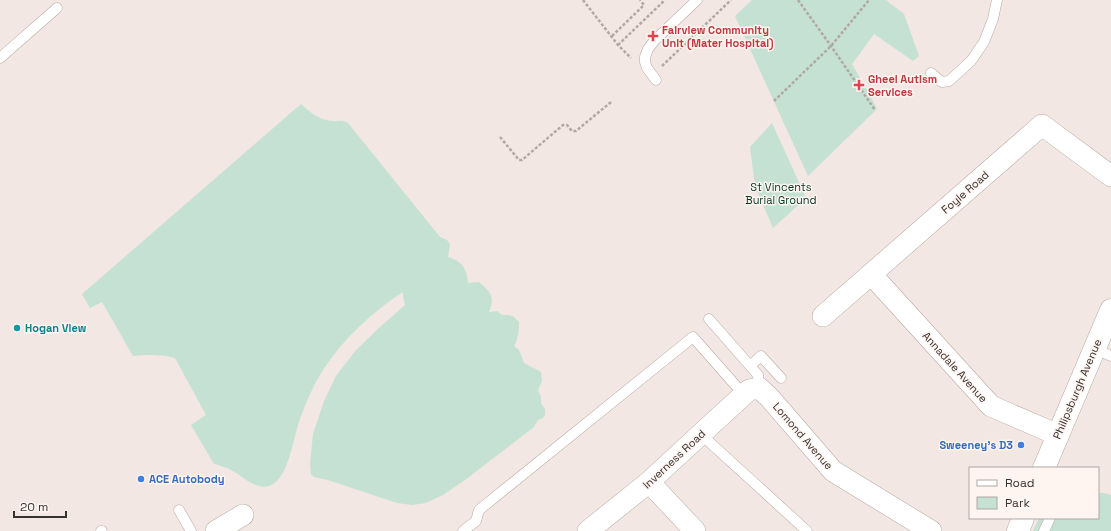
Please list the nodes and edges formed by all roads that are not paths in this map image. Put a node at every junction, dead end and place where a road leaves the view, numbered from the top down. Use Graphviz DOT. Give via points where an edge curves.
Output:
graph roads {
  1 [pos="698,0"];
  2 [pos="997,0"];
  3 [pos="57,8"];
  4 [pos="0,58"];
  5 [pos="931,73"];
  6 [pos="652,74"];
  7 [pos="1111,176"];
  8 [pos="870,274"];
  9 [pos="1111,310"];
  10 [pos="823,316"];
  11 [pos="709,319"];
  12 [pos="1103,352"];
  13 [pos="750,366"];
  14 [pos="781,378"];
  15 [pos="751,392"];
  16 [pos="702,433"];
  17 [pos="1058,436"];
  18 [pos="1044,467"];
  19 [pos="650,482"];
  20 [pos="180,510"];
  21 [pos="243,515"];
  22 [pos="1023,519"];
  23 [pos="1050,519"];
  24 [pos="191,531"];
  25 [pos="216,531"];
  26 [pos="463,531"];
  27 [pos="589,531"];
  28 [pos="695,531"];
  29 [pos="807,531"];
  30 [pos="930,531"];
  31 [pos="1018,531"];
  32 [pos="1044,531"];
  1 -- 6 [label="lane" via="648,49 645,62"];
  2 -- 5 [label="lane" via="984,42 971,61 949,82 942,82"];
  3 -- 4 [label="lane"];
  7 -- 8 [label="street, Foyle Road" via="1042,125"];
  8 -- 10 [label="street, Foyle Road"];
  8 -- 17 [label="street, Annadale Avenue" via="991,406"];
  9 -- 12 [label="street, Philipsburgh Avenue"];
  11 -- 13 [label="lane"];
  12 -- 17 [label="street, Philipsburgh Avenue"];
  13 -- 14 [label="lane" via="761,356"];
  13 -- 15 [label="lane" via="758,375"];
  15 -- 16 [label="street, Inverness Road"];
  15 -- 26 [label="lane" via="693,337 479,510 476,521"];
  15 -- 30 [label="street, Lomond Avenue" via="769,396 833,471"];
  16 -- 19 [label="street, Inverness Road"];
  16 -- 29 [label="lane"];
  17 -- 18 [label="street, Philipsburgh Avenue"];
  19 -- 27 [label="street, Inverness Road"];
  19 -- 28 [label="street"];
  20 -- 24 [label="lane"];
  21 -- 25 [label="street"];
  22 -- 31 [label="street"];
  23 -- 32 [label="lane"];
}
